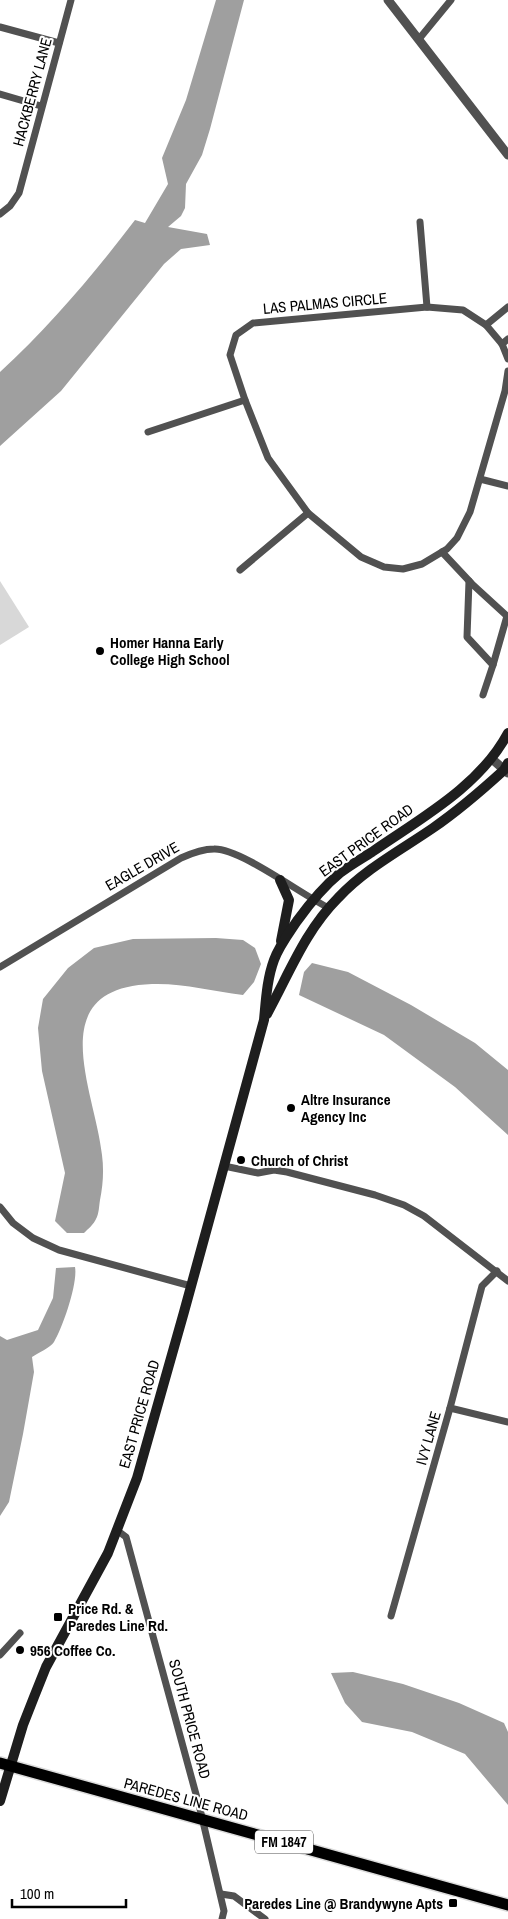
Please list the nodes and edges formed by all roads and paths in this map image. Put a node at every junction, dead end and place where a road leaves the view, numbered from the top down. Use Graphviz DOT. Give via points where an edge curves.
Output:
graph roads {
  1 [pos="72,0"];
  2 [pos="388,0"];
  3 [pos="451,0"];
  4 [pos="0,27"];
  5 [pos="419,38"];
  6 [pos="59,43"];
  7 [pos="0,94"];
  8 [pos="41,106"];
  9 [pos="508,155"];
  10 [pos="0,214"];
  11 [pos="420,222"];
  12 [pos="427,307"];
  13 [pos="508,307"];
  14 [pos="486,326"];
  15 [pos="505,341"];
  16 [pos="508,359"];
  17 [pos="508,371"];
  18 [pos="245,400"];
  19 [pos="148,432"];
  20 [pos="480,478"];
  21 [pos="508,486"];
  22 [pos="308,513"];
  23 [pos="442,552"];
  24 [pos="240,570"];
  25 [pos="469,582"];
  26 [pos="508,616"];
  27 [pos="493,665"];
  28 [pos="484,695"];
  29 [pos="508,733"];
  30 [pos="492,759"];
  31 [pos="506,769"];
  32 [pos="280,880"];
  33 [pos="312,900"];
  34 [pos="329,908"];
  35 [pos="279,950"];
  36 [pos="0,967"];
  37 [pos="264,1020"];
  38 [pos="224,1166"];
  39 [pos="0,1207"];
  40 [pos="497,1271"];
  41 [pos="508,1281"];
  42 [pos="191,1286"];
  43 [pos="450,1408"];
  44 [pos="508,1422"];
  45 [pos="118,1531"];
  46 [pos="391,1616"];
  47 [pos="20,1633"];
  48 [pos="0,1655"];
  49 [pos="5,1765"];
  50 [pos="0,1801"];
  51 [pos="202,1820"];
  52 [pos="221,1894"];
  53 [pos="508,1905"];
  54 [pos="222,1919"];
  55 [pos="265,1919"];
  1 -- 6 [label="street, HACKBERRY LANE"];
  2 -- 5 [label="street"];
  3 -- 5 [label="street"];
  4 -- 6 [label="street"];
  5 -- 9 [label="street"];
  6 -- 8 [label="street, HACKBERRY LANE"];
  7 -- 8 [label="street"];
  8 -- 10 [label="street, HACKBERRY LANE" via="19,193"];
  11 -- 12 [label="street"];
  12 -- 14 [label="street, LAS PALMAS CIRCLE" via="464,310"];
  12 -- 18 [label="street, LAS PALMAS CIRCLE" via="253,323 236,335 230,355"];
  13 -- 14 [label="street"];
  14 -- 15 [label="street, LAS PALMAS CIRCLE"];
  15 -- 16 [label="street, LAS PALMAS CIRCLE"];
  17 -- 20 [label="street, LAS PALMAS CIRCLE"];
  18 -- 19 [label="street"];
  18 -- 22 [label="street, LAS PALMAS CIRCLE" via="268,458"];
  20 -- 21 [label="street"];
  20 -- 23 [label="street, LAS PALMAS CIRCLE" via="462,530"];
  22 -- 23 [label="street, LAS PALMAS CIRCLE" via="360,557 384,567 403,569 422,564"];
  22 -- 24 [label="street"];
  23 -- 25 [label="street"];
  25 -- 26 [label="street"];
  25 -- 27 [label="street" via="467,637"];
  26 -- 27 [label="street"];
  27 -- 28 [label="street"];
  29 -- 30 [label="main road, EAST PRICE ROAD"];
  30 -- 31 [label="street"];
  30 -- 33 [label="main road, EAST PRICE ROAD" via="450,798 342,872"];
  31 -- 34 [label="main road, EAST PRICE ROAD" via="464,806 370,871"];
  32 -- 33 [label="street, EAGLE DRIVE"];
  32 -- 35 [label="main road" via="289,900"];
  32 -- 36 [label="street, EAGLE DRIVE" via="234,852 197,851"];
  33 -- 34 [label="street, EAGLE DRIVE"];
  33 -- 35 [label="main road, EAST PRICE ROAD"];
  34 -- 37 [label="main road, EAST PRICE ROAD" via="305,941"];
  35 -- 37 [label="main road, EAST PRICE ROAD" via="268,982"];
  37 -- 38 [label="main road, EAST PRICE ROAD"];
  38 -- 40 [label="street" via="258,1173 287,1172 404,1205 424,1216"];
  38 -- 42 [label="main road, EAST PRICE ROAD"];
  39 -- 42 [label="street" via="13,1223 33,1238 58,1250"];
  40 -- 41 [label="street"];
  40 -- 43 [label="street, IVY LANE" via="482,1286"];
  42 -- 45 [label="main road, EAST PRICE ROAD" via="139,1470"];
  43 -- 44 [label="street"];
  43 -- 46 [label="street, IVY LANE"];
  45 -- 49 [label="main road, EAST PRICE ROAD" via="46,1668"];
  45 -- 51 [label="street, SOUTH PRICE ROAD" via="126,1537"];
  47 -- 48 [label="street"];
  49 -- 50 [label="main road, EAST PRICE ROAD"];
  49 -- 51 [label="main road, PAREDES LINE ROAD / FM 1847"];
  51 -- 52 [label="street, SOUTH PRICE ROAD"];
  51 -- 53 [label="main road, PAREDES LINE ROAD / FM 1847"];
  52 -- 54 [label="street, SOUTH PRICE ROAD"];
  52 -- 55 [label="street" via="234,1896"];
}
